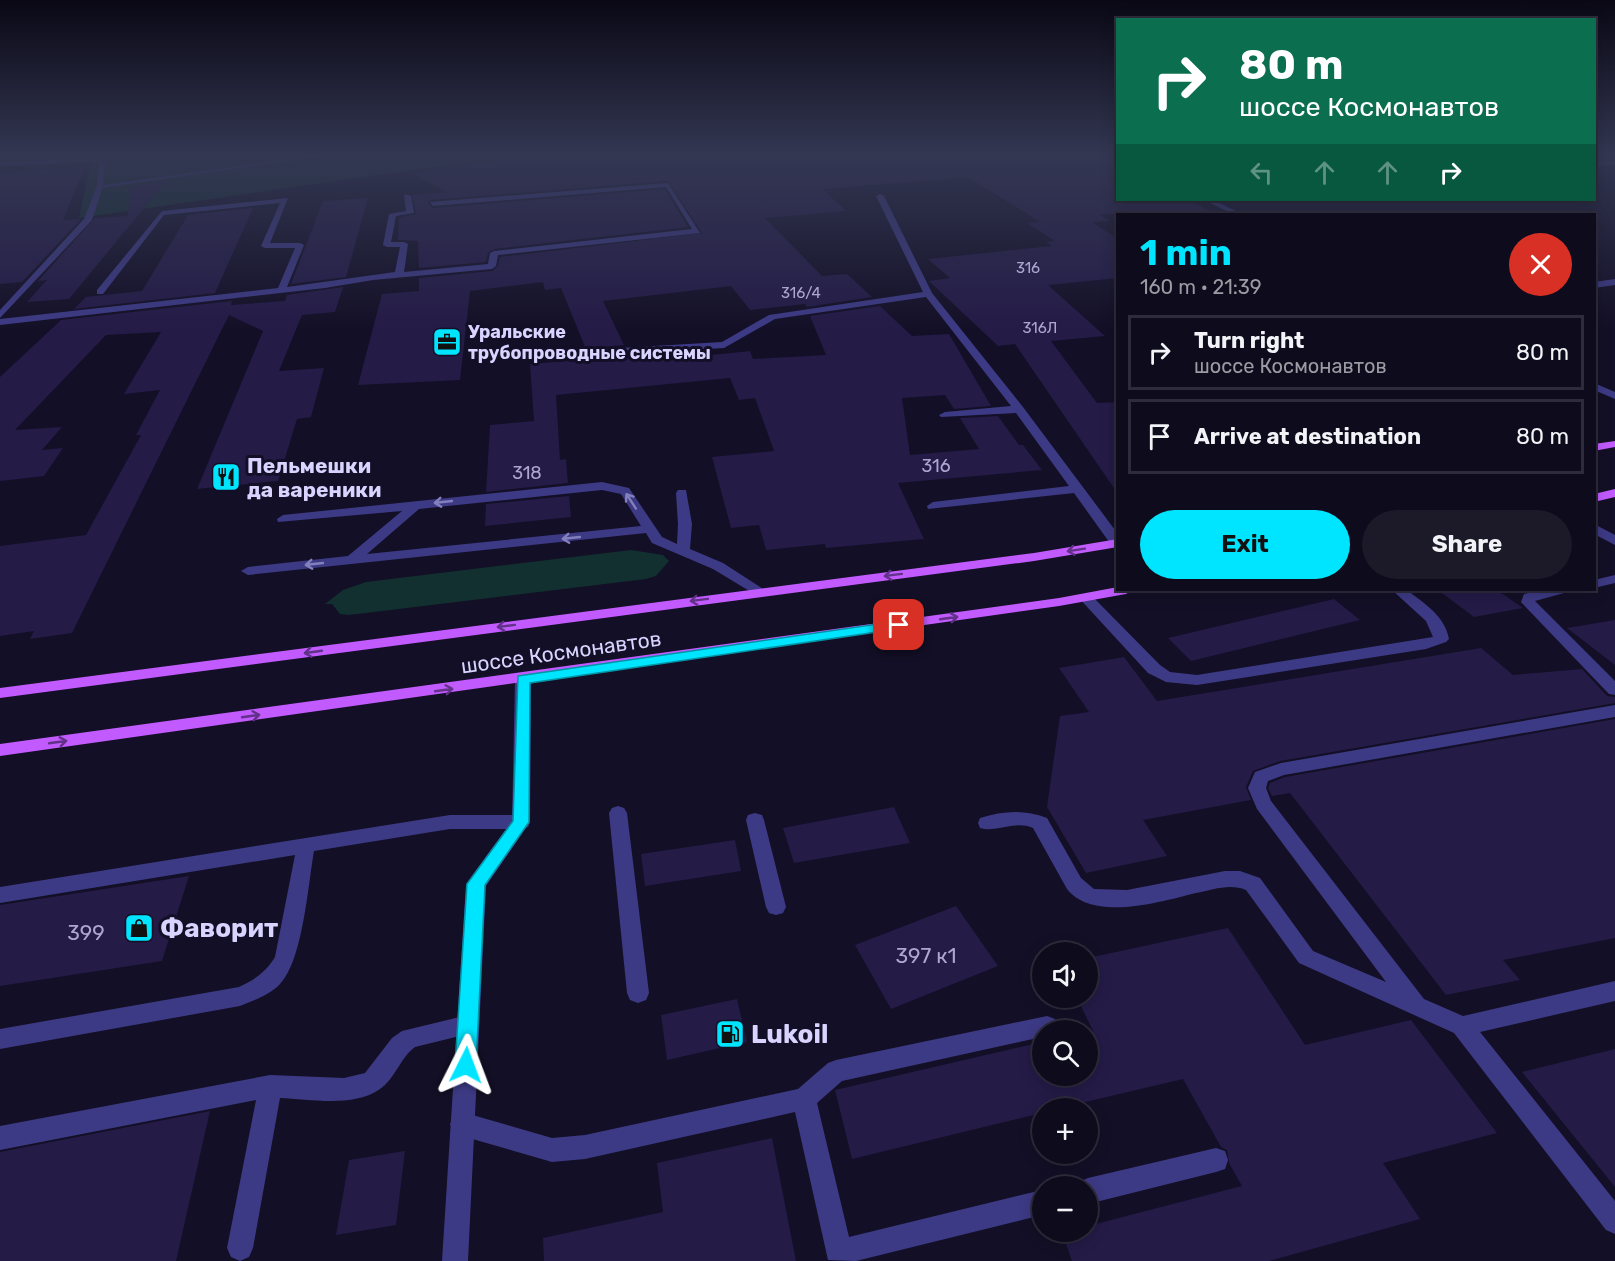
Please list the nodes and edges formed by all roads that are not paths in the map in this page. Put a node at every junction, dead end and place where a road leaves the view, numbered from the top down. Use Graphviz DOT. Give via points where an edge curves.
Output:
graph roads {
  1 [pos="91,213"];
  2 [pos="163,213"];
  3 [pos="279,213"];
  4 [pos="410,213"];
  5 [pos="686,213"];
  6 [pos="888,213"];
  7 [pos="399,275"];
  8 [pos="1615,282"];
  9 [pos="1596,285"];
  10 [pos="281,290"];
  11 [pos="100,292"];
  12 [pos="928,294"];
  13 [pos="0,315"];
  14 [pos="0,322"];
  15 [pos="603,352"];
  16 [pos="1596,387"];
  17 [pos="1615,396"];
  18 [pos="1019,409"];
  19 [pos="945,415"];
  20 [pos="1613,443"];
  21 [pos="1596,447"];
  22 [pos="1075,489"];
  23 [pos="682,493"];
  24 [pos="1615,493"];
  25 [pos="1596,498"];
  26 [pos="416,505"];
  27 [pos="933,506"];
  28 [pos="283,519"];
  29 [pos="1596,529"];
  30 [pos="650,530"];
  31 [pos="1615,541"];
  32 [pos="1116,542"];
  33 [pos="1116,543"];
  34 [pos="683,551"];
  35 [pos="351,561"];
  36 [pos="248,571"];
  37 [pos="1615,579"];
  38 [pos="1596,584"];
  39 [pos="1120,591"];
  40 [pos="1400,591"];
  41 [pos="1555,591"];
  42 [pos="761,592"];
  43 [pos="1084,597"];
  44 [pos="523,679"];
  45 [pos="1615,690"];
  46 [pos="0,693"];
  47 [pos="1615,711"];
  48 [pos="0,750"];
  49 [pos="618,813"];
  50 [pos="755,820"];
  51 [pos="521,822"];
  52 [pos="987,823"];
  53 [pos="306,845"];
  54 [pos="0,895"];
  55 [pos="776,907"];
  56 [pos="1615,991"];
  57 [pos="638,993"];
  58 [pos="1416,1005"];
  59 [pos="468,1025"];
  60 [pos="1462,1026"];
  61 [pos="1032,1029"];
  62 [pos="0,1039"];
  63 [pos="270,1086"];
  64 [pos="804,1100"];
  65 [pos="462,1124"];
  66 [pos="0,1138"];
  67 [pos="1216,1160"];
  68 [pos="1098,1189"];
  69 [pos="1032,1205"];
  70 [pos="1615,1221"];
  71 [pos="240,1248"];
  72 [pos="840,1257"];
  73 [pos="455,1261"];
  1 -- 13 [label="street"];
  2 -- 11 [label="street"];
  3 -- 10 [label="street" via="265,246 300,245"];
  4 -- 7 [label="street" via="393,214 387,245 404,244"];
  5 -- 7 [label="street" via="697,231 494,253 492,266"];
  6 -- 12 [label="street"];
  7 -- 10 [label="street"];
  8 -- 9 [label="street"];
  10 -- 14 [label="street"];
  12 -- 15 [label="street" via="772,317 724,345"];
  12 -- 18 [label="street"];
  16 -- 17 [label="street"];
  18 -- 19 [label="street"];
  18 -- 22 [label="street"];
  20 -- 21 [label="main road"];
  22 -- 27 [label="street"];
  22 -- 32 [label="street"];
  23 -- 34 [label="street"];
  24 -- 25 [label="main road"];
  26 -- 28 [label="street"];
  30 -- 26 [label="street, one-way" via="625,491 602,486"];
  26 -- 35 [label="street"];
  29 -- 31 [label="street"];
  30 -- 34 [label="street" via="657,540"];
  30 -- 35 [label="street, one-way"];
  33 -- 42 [label="main road, шоссе Космонавтов, one-way"];
  34 -- 42 [label="street" via="718,566"];
  35 -- 36 [label="street, one-way"];
  37 -- 38 [label="street"];
  39 -- 43 [label="main road, шоссе Космонавтов"];
  40 -- 43 [label="street" via="1433,620 1441,630 1441,639 1197,680 1166,677 1154,669"];
  41 -- 45 [label="street" via="1529,597 1528,602"];
  42 -- 46 [label="main road, шоссе Космонавтов, one-way"];
  44 -- 43 [label="main road, шоссе Космонавтов, one-way"];
  48 -- 44 [label="main road, шоссе Космонавтов, one-way"];
  44 -- 51 [label="street"];
  47 -- 58 [label="street" via="1281,769 1261,777 1257,788 1263,804"];
  49 -- 57 [label="street"];
  50 -- 55 [label="street"];
  51 -- 53 [label="street" via="450,822"];
  51 -- 59 [label="street" via="476,884"];
  52 -- 58 [label="street" via="1018,817 1040,823 1073,883 1082,894 1098,900 1225,879 1253,884 1306,957"];
  53 -- 54 [label="street"];
  53 -- 62 [label="street" via="285,957 278,974 264,987 240,996"];
  56 -- 60 [label="street"];
  58 -- 60 [label="street"];
  59 -- 63 [label="street" via="410,1038 400,1045 373,1081 362,1086"];
  59 -- 65 [label="street"];
  60 -- 70 [label="street"];
  61 -- 64 [label="street" via="836,1071"];
  63 -- 66 [label="street"];
  63 -- 71 [label="street"];
  64 -- 65 [label="street" via="585,1147 552,1150"];
  64 -- 72 [label="street"];
  65 -- 73 [label="street"];
  67 -- 68 [label="street"];
  69 -- 72 [label="street"];
}
